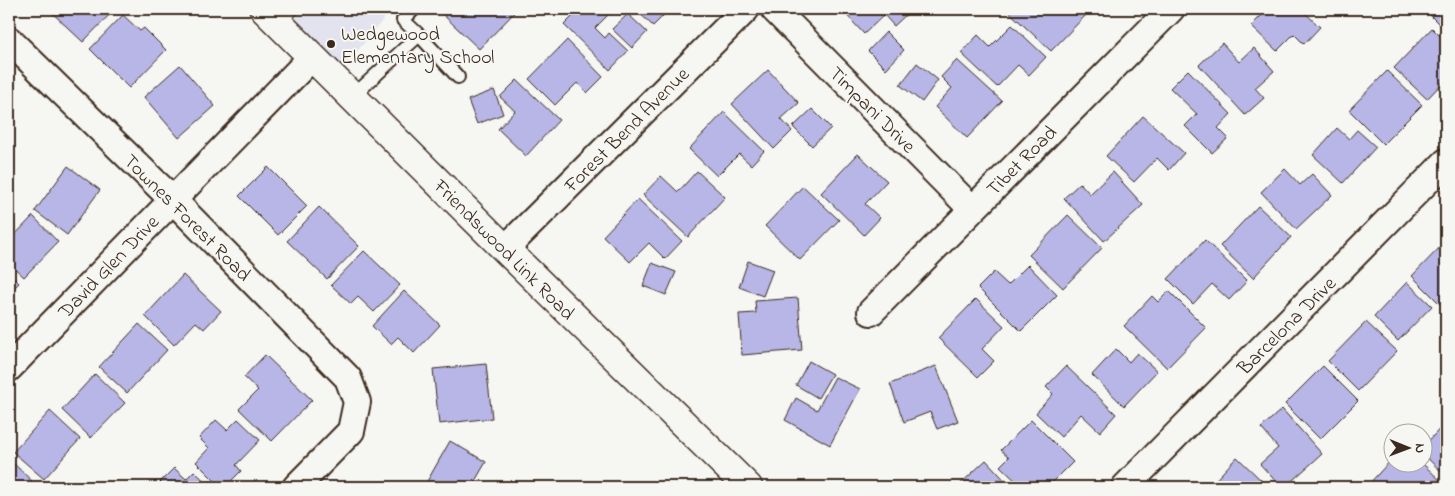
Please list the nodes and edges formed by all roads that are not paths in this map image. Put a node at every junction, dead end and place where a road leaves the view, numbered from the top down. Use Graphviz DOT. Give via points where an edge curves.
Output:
graph roads {
  1 [pos="414,9"];
  2 [pos="746,9"];
  3 [pos="774,9"];
  4 [pos="1171,9"];
  5 [pos="278,14"];
  6 [pos="419,35"];
  7 [pos="9,40"];
  8 [pos="312,58"];
  9 [pos="458,78"];
  10 [pos="352,97"];
  11 [pos="1446,162"];
  12 [pos="173,200"];
  13 [pos="972,210"];
  14 [pos="506,250"];
  15 [pos="871,312"];
  16 [pos="9,368"];
  17 [pos="296,487"];
  18 [pos="748,487"];
  19 [pos="1125,487"];
  1 -- 6 [label="lane" via="403,20"];
  2 -- 14 [label="street, Forest Bend Avenue"];
  3 -- 13 [label="street, Timpani Drive"];
  4 -- 13 [label="street, Tibet Road"];
  5 -- 8 [label="main road, Friendswood Link Road"];
  6 -- 9 [label="lane"];
  6 -- 10 [label="lane"];
  7 -- 12 [label="street, Townes Forest Road"];
  8 -- 10 [label="main road, Friendswood Link Road"];
  8 -- 12 [label="street, David Glen Drive"];
  10 -- 14 [label="main road, Friendswood Link Road"];
  11 -- 19 [label="street, Barcelona Drive"];
  12 -- 16 [label="street, David Glen Drive"];
  12 -- 17 [label="street, Townes Forest Road" via="348,378 356,402 351,431"];
  13 -- 15 [label="street, Tibet Road"];
  14 -- 18 [label="main road, Friendswood Link Road"];
}
